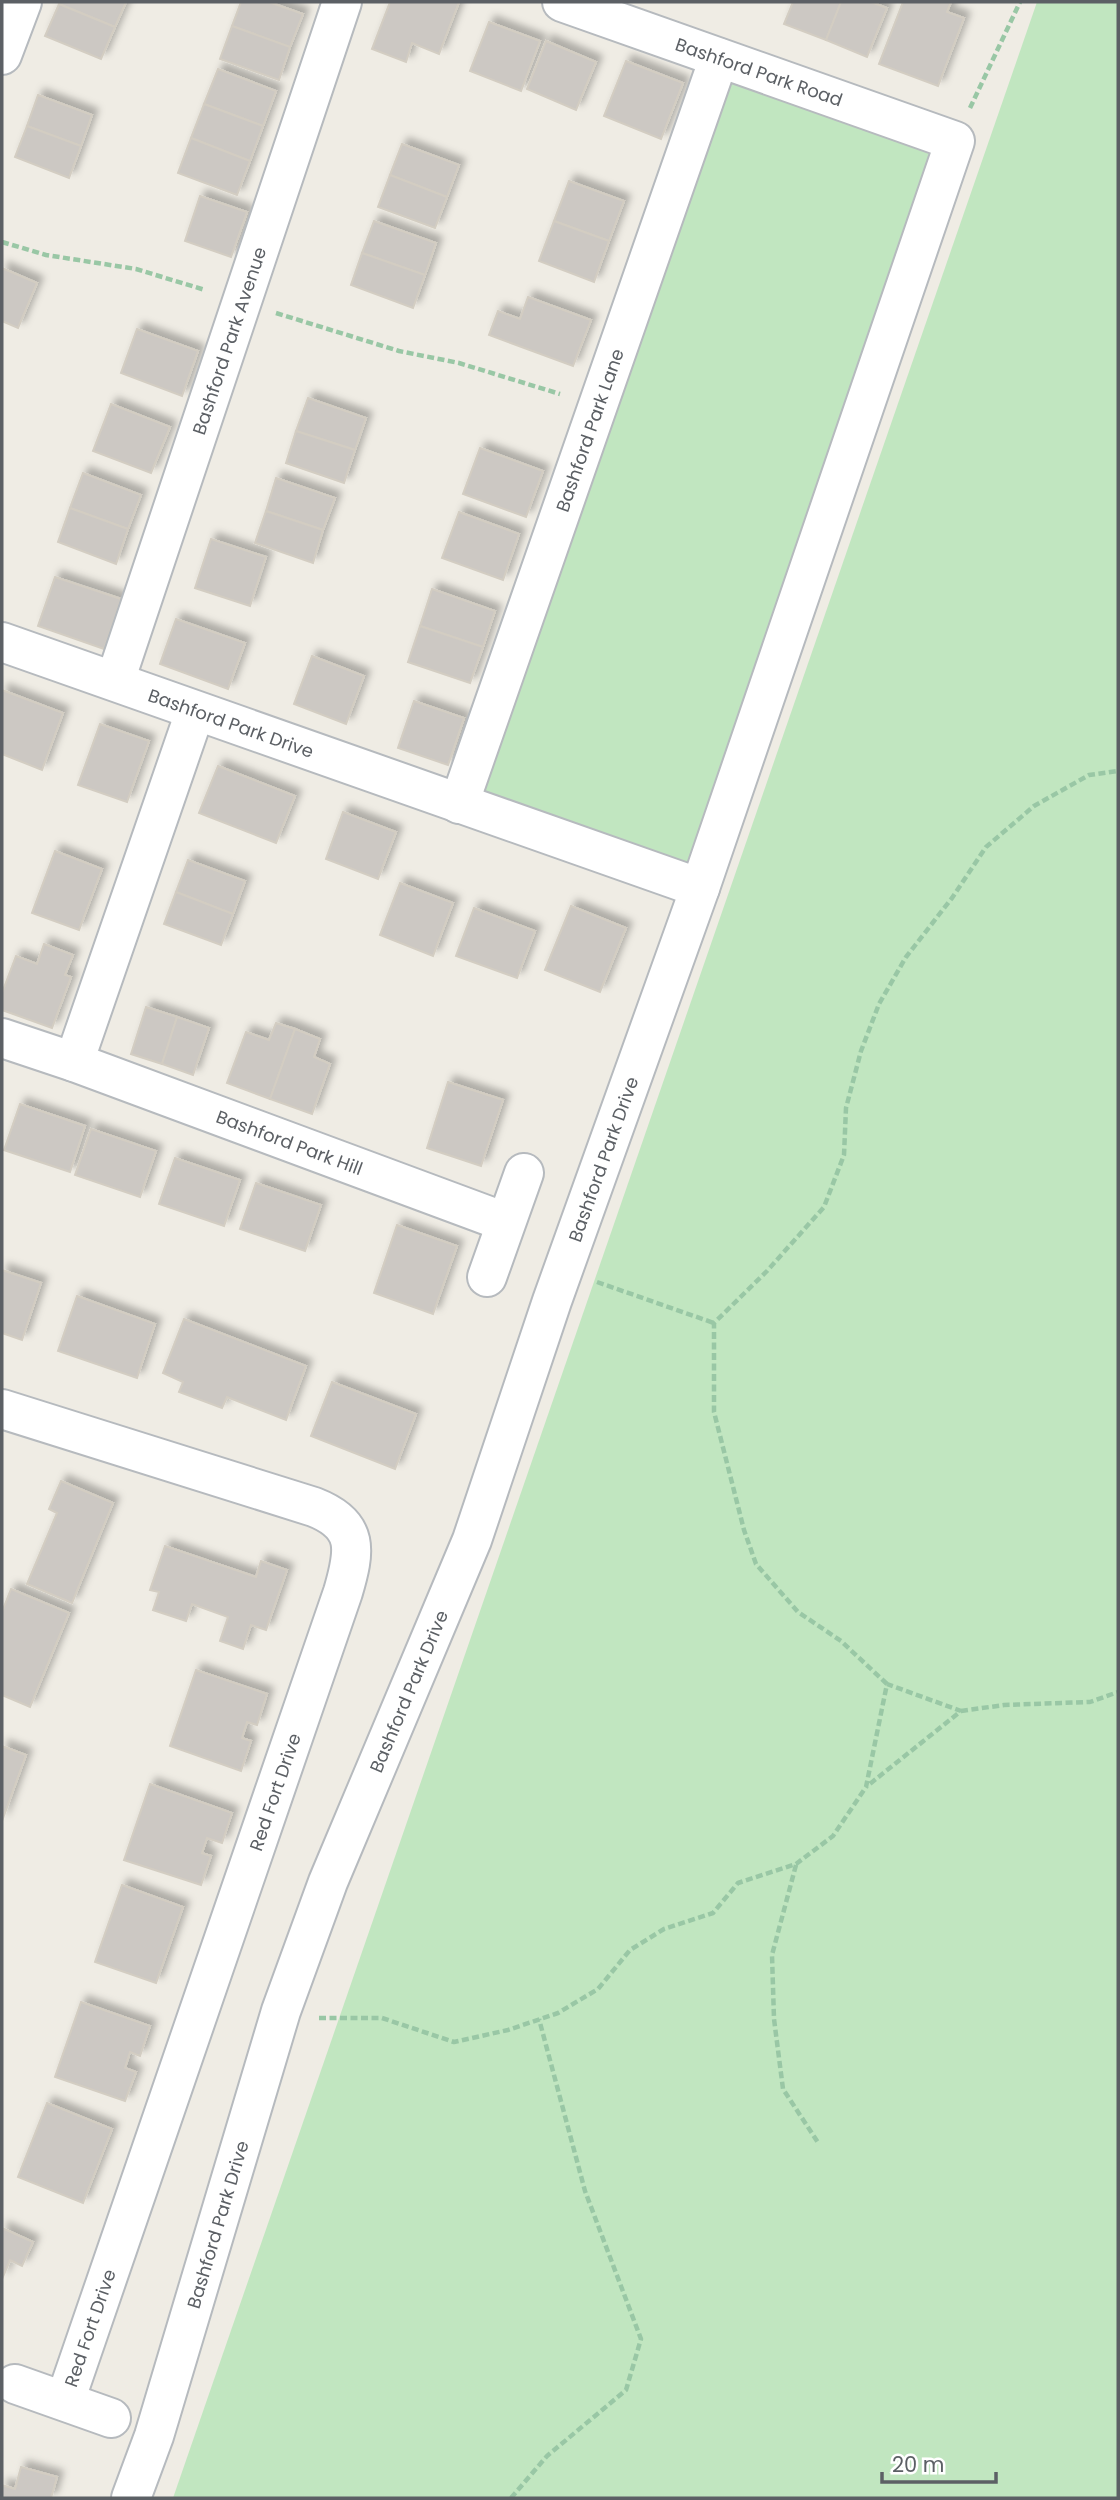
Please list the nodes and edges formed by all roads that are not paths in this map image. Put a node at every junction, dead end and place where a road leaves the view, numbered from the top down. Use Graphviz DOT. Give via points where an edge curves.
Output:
graph roads {
  1 [pos="22,2"];
  2 [pos="342,2"];
  3 [pos="562,2"];
  4 [pos="2,55"];
  5 [pos="719,58"];
  6 [pos="955,141"];
  7 [pos="2,642"];
  8 [pos="115,681"];
  9 [pos="195,712"];
  10 [pos="459,804"];
  11 [pos="700,888"];
  12 [pos="2,1038"];
  13 [pos="74,1062"];
  14 [pos="524,1173"];
  15 [pos="505,1222"];
  16 [pos="487,1276"];
  17 [pos="2,1409"];
  18 [pos="15,2384"];
  19 [pos="65,2401"];
  20 [pos="111,2418"];
  21 [pos="131,2498"];
  1 -- 4 [label="street"];
  2 -- 8 [label="street, Bashford Park Avenue"];
  3 -- 5 [label="street, Bashford Park Road"];
  5 -- 6 [label="street, Bashford Park Road"];
  5 -- 10 [label="street, Bashford Park Lane"];
  6 -- 11 [label="street, Bashford Park Drive"];
  7 -- 8 [label="street, Bashford Park Drive"];
  8 -- 9 [label="street, Bashford Park Drive"];
  9 -- 10 [label="street, Bashford Park Drive"];
  9 -- 13 [label="street"];
  10 -- 11 [label="street, Bashford Park Drive"];
  11 -- 21 [label="street, Bashford Park Drive" via="472,1540 328,1882 281,2011 154,2436"];
  12 -- 13 [label="street, Bashford Park Hill"];
  13 -- 15 [label="street, Bashford Park Hill"];
  14 -- 15 [label="street"];
  15 -- 16 [label="street"];
  17 -- 19 [label="street, Red Fort Drive" via="314,1507 342,1522 352,1541 344,1592"];
  18 -- 19 [label="street, Red Fort Drive"];
  19 -- 20 [label="street, Red Fort Drive"];
}
